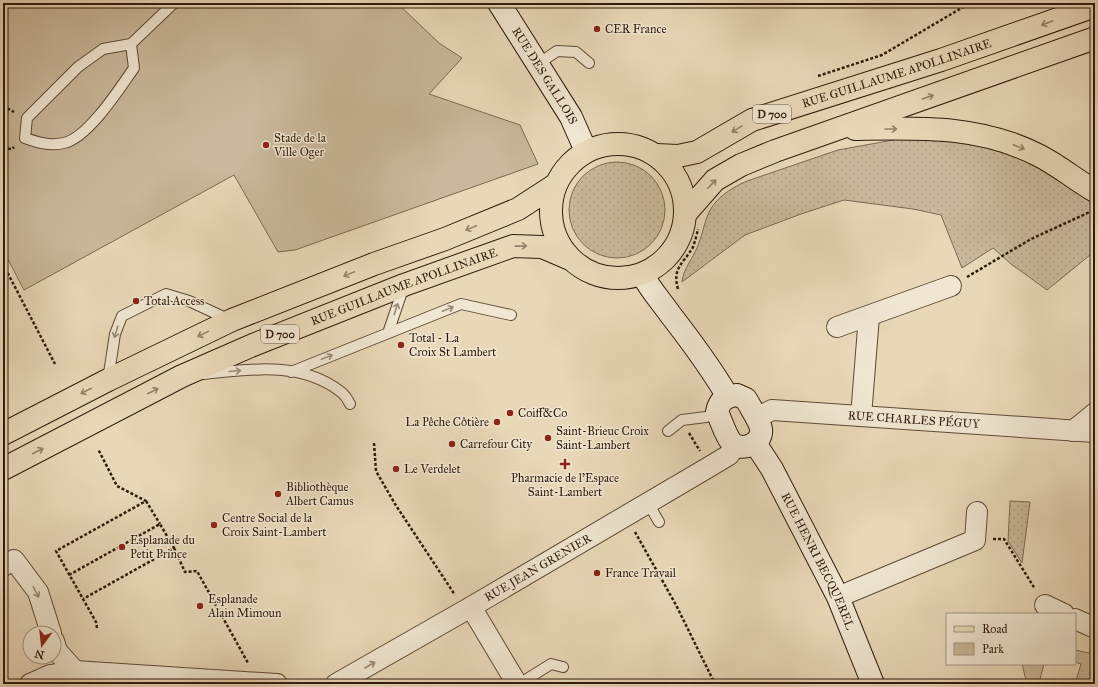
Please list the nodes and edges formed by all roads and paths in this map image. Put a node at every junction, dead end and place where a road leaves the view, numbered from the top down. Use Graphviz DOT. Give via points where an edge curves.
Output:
graph roads {
  1 [pos="174,3"];
  2 [pos="499,3"];
  3 [pos="970,3"];
  4 [pos="1091,7"];
  5 [pos="1095,38"];
  6 [pos="131,44"];
  7 [pos="589,63"];
  8 [pos="538,64"];
  9 [pos="814,78"];
  10 [pos="838,129"];
  11 [pos="586,151"];
  12 [pos="656,155"];
  13 [pos="555,185"];
  14 [pos="1095,192"];
  15 [pos="1095,209"];
  16 [pos="693,219"];
  17 [pos="570,259"];
  18 [pos="3,264"];
  19 [pos="642,274"];
  20 [pos="404,285"];
  21 [pos="951,286"];
  22 [pos="678,291"];
  23 [pos="511,316"];
  24 [pos="869,316"];
  25 [pos="232,320"];
  26 [pos="837,327"];
  27 [pos="388,333"];
  28 [pos="55,364"];
  29 [pos="291,372"];
  30 [pos="182,376"];
  31 [pos="108,380"];
  32 [pos="350,404"];
  33 [pos="722,404"];
  34 [pos="1095,413"];
  35 [pos="861,416"];
  36 [pos="756,418"];
  37 [pos="682,420"];
  38 [pos="668,431"];
  39 [pos="1073,431"];
  40 [pos="1095,432"];
  41 [pos="3,434"];
  42 [pos="374,443"];
  43 [pos="745,444"];
  44 [pos="98,449"];
  45 [pos="709,467"];
  46 [pos="3,469"];
  47 [pos="146,501"];
  48 [pos="648,503"];
  49 [pos="977,512"];
  50 [pos="626,516"];
  51 [pos="659,522"];
  52 [pos="160,524"];
  53 [pos="975,540"];
  54 [pos="174,548"];
  55 [pos="9,563"];
  56 [pos="1026,574"];
  57 [pos="69,575"];
  58 [pos="838,597"];
  59 [pos="83,599"];
  60 [pos="1045,605"];
  61 [pos="468,609"];
  62 [pos="1062,613"];
  63 [pos="1076,619"];
  64 [pos="48,625"];
  65 [pos="97,628"];
  66 [pos="1095,628"];
  67 [pos="62,657"];
  68 [pos="563,667"];
  69 [pos="75,671"];
  70 [pos="252,682"];
  71 [pos="30,684"];
  72 [pos="277,684"];
  73 [pos="336,684"];
  74 [pos="518,684"];
  75 [pos="715,684"];
  76 [pos="873,684"];
  1 -- 6 [label="lane"];
  2 -- 8 [label="main road, RUE DES GALLOIS"];
  3 -- 9 [label="path" via="882,55"];
  4 -- 12 [label="main road, RUE GUILLAUME APOLLINAIRE / D 700, one-way" via="941,60 752,120 697,152 678,156"];
  10 -- 5 [label="main road, one-way"];
  6 -- 6 [label="lane" via="103,50 78,67 27,118 25,138 42,144 65,143 78,136 100,116 134,68"];
  7 -- 8 [label="lane" via="576,52 557,51"];
  8 -- 11 [label="main road, RUE DES GALLOIS" via="571,117"];
  10 -- 14 [label="main road, one-way" via="951,130 995,137 1038,155"];
  16 -- 10 [label="main road, one-way" via="715,180 741,165"];
  11 -- 12 [label="main road" via="604,144 622,143 640,147"];
  11 -- 13 [label="main road" via="562,171"];
  12 -- 16 [label="main road" via="672,171 683,190"];
  13 -- 17 [label="main road" via="550,205 552,224 558,243"];
  13 -- 25 [label="main road, D 700, one-way" via="518,209"];
  15 -- 21 [label="path" via="1031,239"];
  16 -- 19 [label="main road" via="682,232 673,250 659,264"];
  16 -- 22 [label="path" via="693,246 678,268 675,279"];
  17 -- 19 [label="main road" via="586,270 604,277 623,278"];
  20 -- 17 [label="main road, RUE GUILLAUME APOLLINAIRE / D 700, one-way" via="513,246 542,247"];
  18 -- 28 [label="path"];
  19 -- 33 [label="main road" via="649,288 713,371"];
  27 -- 20 [label="lane, one-way"];
  20 -- 30 [label="main road, RUE GUILLAUME APOLLINAIRE / D 700" via="252,345"];
  21 -- 24 [label="street"];
  27 -- 23 [label="lane, one-way" via="461,304"];
  24 -- 26 [label="street"];
  24 -- 35 [label="street"];
  25 -- 31 [label="main road, D 700, one-way"];
  25 -- 31 [label="lane, one-way" via="166,294 122,316 115,334"];
  29 -- 27 [label="lane, one-way"];
  30 -- 29 [label="lane, one-way" via="272,369"];
  29 -- 32 [label="lane" via="313,376 343,392"];
  46 -- 30 [label="main road, RUE GUILLAUME APOLLINAIRE / D 700, one-way"];
  31 -- 41 [label="main road, D 700, one-way"];
  33 -- 36 [label="main road" via="737,395 746,399"];
  33 -- 37 [label="lane" via="706,417"];
  33 -- 43 [label="main road, RUE HENRI BECQUEREL" via="731,442"];
  34 -- 39 [label="street"];
  35 -- 36 [label="street, RUE CHARLES PÉGUY" via="772,410"];
  35 -- 39 [label="street, RUE CHARLES PÉGUY"];
  36 -- 43 [label="main road" via="761,434"];
  37 -- 38 [label="lane"];
  37 -- 45 [label="path"];
  39 -- 40 [label="street, RUE CHARLES PÉGUY"];
  42 -- 61 [label="path" via="376,471 395,504"];
  43 -- 45 [label="street, RUE JEAN GRENIER"];
  43 -- 58 [label="main road, RUE HENRI BECQUEREL" via="772,469"];
  44 -- 47 [label="path" via="117,486"];
  45 -- 48 [label="street, RUE JEAN GRENIER"];
  47 -- 52 [label="path"];
  47 -- 57 [label="path" via="56,551"];
  48 -- 50 [label="street, RUE JEAN GRENIER"];
  48 -- 51 [label="lane"];
  49 -- 53 [label="street"];
  50 -- 61 [label="street, RUE JEAN GRENIER"];
  50 -- 75 [label="path" via="676,605"];
  52 -- 54 [label="path"];
  52 -- 57 [label="path"];
  53 -- 56 [label="path" via="1004,539"];
  53 -- 58 [label="street"];
  54 -- 59 [label="path"];
  54 -- 70 [label="path" via="185,572 197,571 253,672"];
  55 -- 64 [label="street, one-way" via="38,592"];
  57 -- 59 [label="path"];
  58 -- 76 [label="main road, RUE HENRI BECQUEREL"];
  59 -- 65 [label="path"];
  60 -- 62 [label="street"];
  73 -- 61 [label="street, RUE JEAN GRENIER, one-way"];
  61 -- 74 [label="street"];
  63 -- 66 [label="street"];
  67 -- 69 [label="street"];
  68 -- 74 [label="lane" via="551,664"];
  69 -- 70 [label="street"];
  69 -- 71 [label="street" via="50,675"];
  70 -- 72 [label="street"];
}
